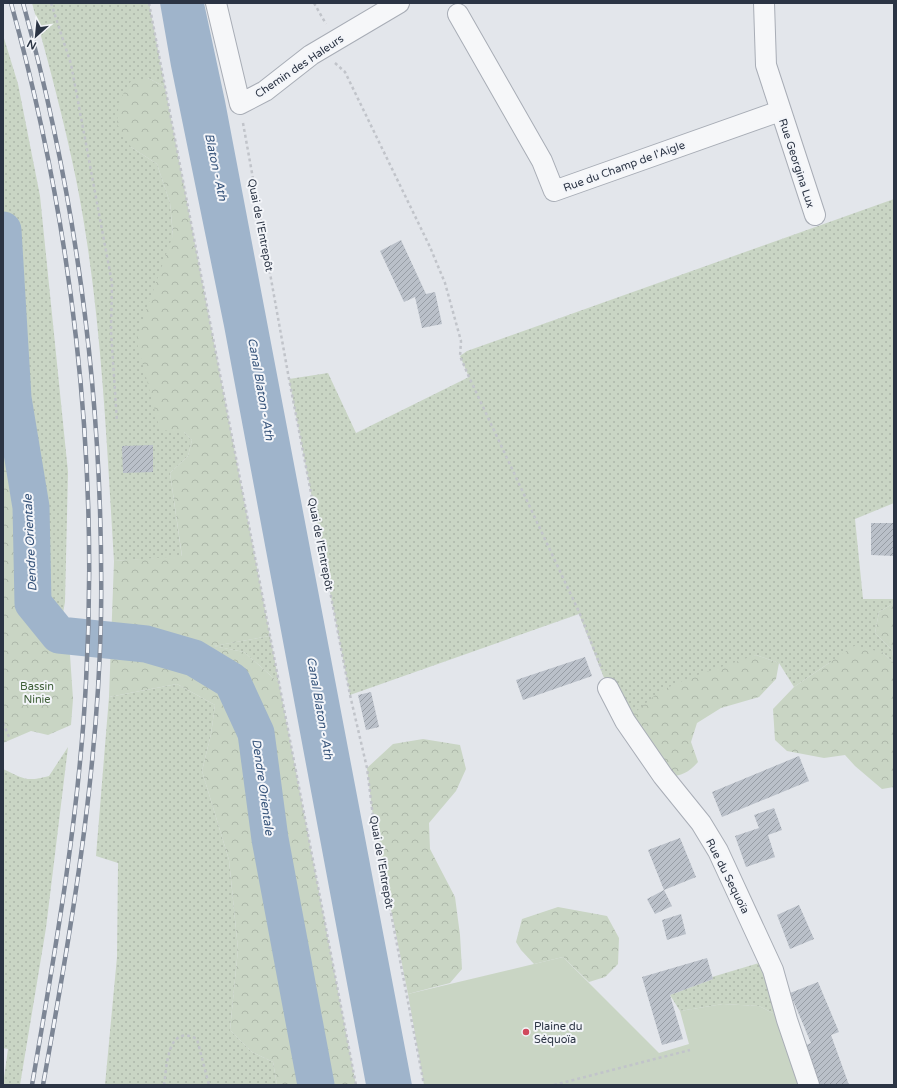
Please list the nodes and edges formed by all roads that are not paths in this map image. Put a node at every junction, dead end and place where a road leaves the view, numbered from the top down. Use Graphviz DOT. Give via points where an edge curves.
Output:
graph roads {
  1 [pos="216,3"];
  2 [pos="399,3"];
  3 [pos="764,3"];
  4 [pos="458,14"];
  5 [pos="780,110"];
  6 [pos="815,215"];
  7 [pos="608,688"];
  8 [pos="809,1085"];
  1 -- 2 [label="street, Chemin des Haleurs" via="240,104 266,91 320,50"];
  3 -- 5 [label="street" via="766,65"];
  4 -- 5 [label="street, Rue du Champ de l'Aigle" via="542,161 554,191"];
  5 -- 6 [label="street, Rue Georgina Lux"];
  7 -- 8 [label="street, Rue du Sequoïa" via="625,721 663,776 701,823 718,851 773,970"];
}
